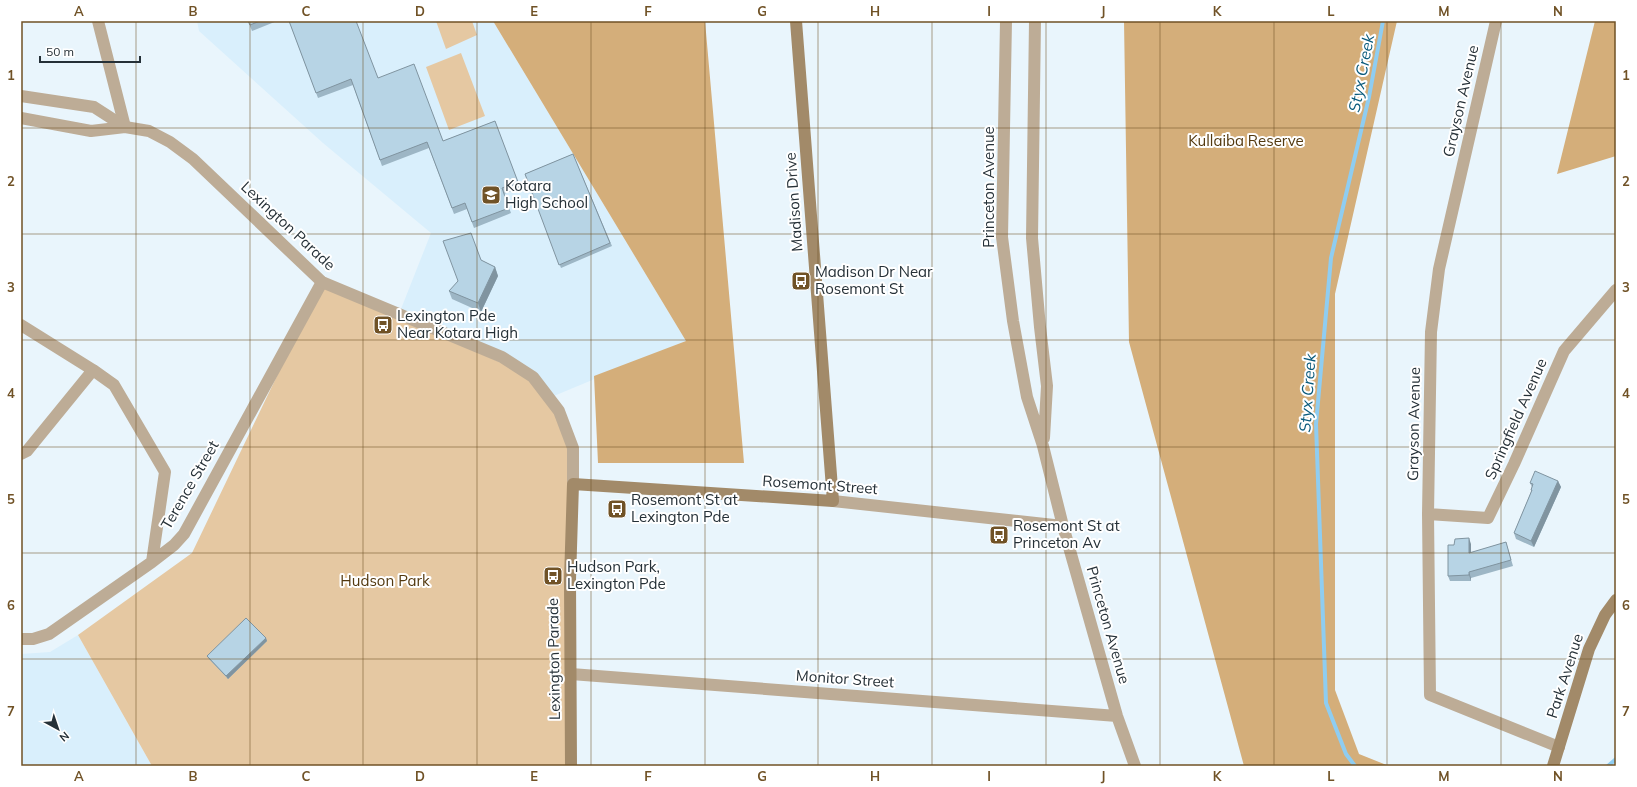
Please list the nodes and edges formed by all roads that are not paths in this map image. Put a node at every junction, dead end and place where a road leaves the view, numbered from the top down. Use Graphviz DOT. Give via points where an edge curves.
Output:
graph roads {
  1 [pos="98,21"];
  2 [pos="796,21"];
  3 [pos="1006,21"];
  4 [pos="1035,21"];
  5 [pos="1496,21"];
  6 [pos="21,96"];
  7 [pos="21,118"];
  8 [pos="125,127"];
  9 [pos="322,282"];
  10 [pos="1616,290"];
  11 [pos="21,325"];
  12 [pos="93,370"];
  13 [pos="1043,446"];
  14 [pos="21,454"];
  15 [pos="573,484"];
  16 [pos="833,501"];
  17 [pos="1428,514"];
  18 [pos="1063,526"];
  19 [pos="152,562"];
  20 [pos="1616,600"];
  21 [pos="21,639"];
  22 [pos="571,674"];
  23 [pos="1117,716"];
  24 [pos="1559,746"];
  25 [pos="571,766"];
  26 [pos="1135,766"];
  27 [pos="1553,766"];
  1 -- 8 [label="street"];
  2 -- 16 [label="main road, Madison Drive"];
  3 -- 13 [label="street, Princeton Avenue" via="1002,237 1013,321 1027,397"];
  4 -- 13 [label="street, Princeton Avenue" via="1032,238 1047,386"];
  5 -- 17 [label="street, Grayson Avenue" via="1438,269 1431,332"];
  6 -- 8 [label="street, Lexington Parade" via="94,107"];
  7 -- 8 [label="street, Lexington Parade" via="91,130"];
  8 -- 9 [label="street, Lexington Parade" via="149,131 193,159"];
  9 -- 15 [label="street, Lexington Parade" via="502,357 533,377 559,411 573,448"];
  9 -- 19 [label="street, Terence Street" via="184,534"];
  10 -- 17 [label="street, Springfield Avenue" via="1564,351 1488,518"];
  11 -- 12 [label="street"];
  12 -- 14 [label="street" via="27,451"];
  12 -- 19 [label="street" via="114,385 165,472"];
  13 -- 18 [label="street, Princeton Avenue"];
  15 -- 16 [label="main road, Rosemont Street"];
  15 -- 22 [label="main road, Lexington Parade"];
  16 -- 18 [label="street, Rosemont Street"];
  17 -- 24 [label="street, Grayson Avenue" via="1430,695"];
  18 -- 23 [label="street, Princeton Avenue"];
  19 -- 21 [label="street, Terence Street" via="49,634 33,639"];
  20 -- 24 [label="main road, Park Avenue" via="1605,615 1589,648"];
  22 -- 23 [label="street, Monitor Street"];
  22 -- 25 [label="main road, Lexington Parade"];
  23 -- 26 [label="street, Princeton Avenue"];
  24 -- 27 [label="main road, Park Avenue"];
}
